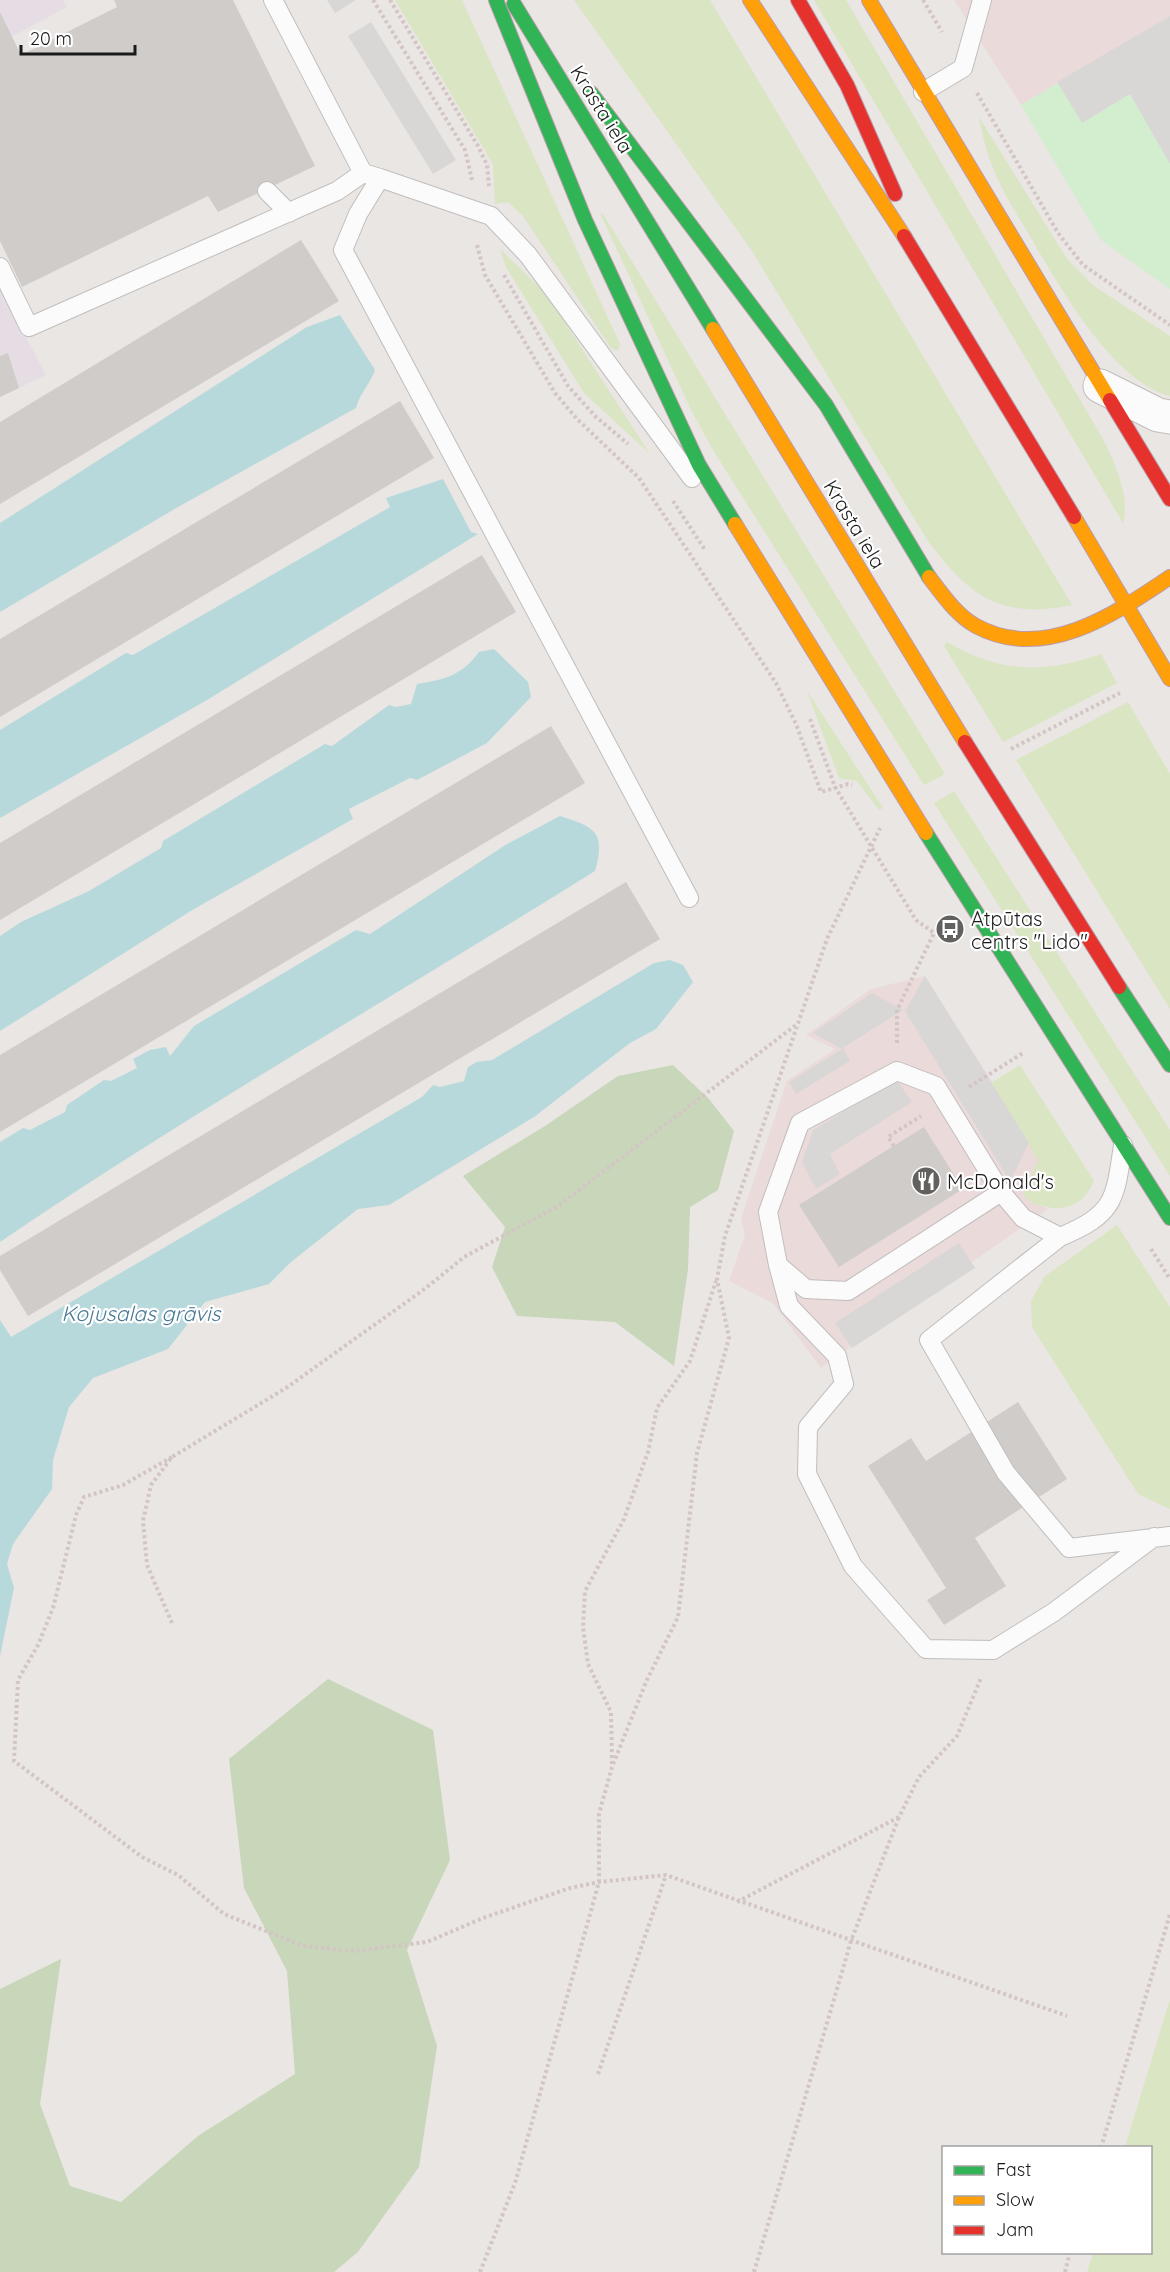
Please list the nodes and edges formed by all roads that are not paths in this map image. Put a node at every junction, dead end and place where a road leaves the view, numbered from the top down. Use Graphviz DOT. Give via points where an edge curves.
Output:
graph roads {
  1 [pos="273,0"];
  2 [pos="496,0"];
  3 [pos="512,0"];
  4 [pos="522,0"];
  5 [pos="750,0"];
  6 [pos="798,0"];
  7 [pos="869,0"];
  8 [pos="982,0"];
  9 [pos="557,47"];
  10 [pos="585,85"];
  11 [pos="922,92"];
  12 [pos="372,175"];
  13 [pos="267,190"];
  14 [pos="289,213"];
  15 [pos="0,267"];
  16 [pos="931,278"];
  17 [pos="1100,386"];
  18 [pos="1170,417"];
  19 [pos="1170,499"];
  20 [pos="1170,577"];
  21 [pos="785,605"];
  22 [pos="1127,606"];
  23 [pos="1170,679"];
  24 [pos="689,898"];
  25 [pos="1170,1065"];
  26 [pos="1124,1143"];
  27 [pos="1001,1192"];
  28 [pos="1170,1218"];
  29 [pos="1060,1237"];
  30 [pos="777,1265"];
  31 [pos="1162,1537"];
  1 -- 12 [label="lane"];
  2 -- 21 [label="highway" via="585,220 699,465"];
  3 -- 25 [label="highway, Krasta iela" via="1036,859"];
  4 -- 9 [label="highway"];
  5 -- 16 [label="highway"];
  6 -- 16 [label="highway" via="847,85"];
  7 -- 11 [label="highway"];
  8 -- 11 [label="lane" via="963,68"];
  10 -- 22 [label="highway" via="825,405 926,573 952,607 976,626 1009,638 1038,639 1067,635"];
  11 -- 17 [label="highway"];
  12 -- 14 [label="lane"];
  12 -- 21 [label="lane" via="490,216 528,255"];
  12 -- 24 [label="lane" via="343,250"];
  13 -- 14 [label="lane"];
  14 -- 15 [label="lane" via="29,327"];
  16 -- 22 [label="highway"];
  17 -- 18 [label="street" via="1158,415"];
  17 -- 19 [label="highway"];
  20 -- 22 [label="highway"];
  21 -- 26 [label="highway"];
  22 -- 23 [label="highway"];
  26 -- 28 [label="highway"];
  26 -- 29 [label="lane" via="1116,1194 1102,1212"];
  27 -- 29 [label="lane" via="1023,1218"];
  27 -- 30 [label="lane" via="848,1291 806,1289"];
  27 -- 30 [label="lane" via="936,1086 897,1071 800,1123 768,1212"];
  29 -- 31 [label="lane" via="929,1340 1006,1473 1069,1548"];
  30 -- 31 [label="lane" via="789,1306 837,1356 844,1384 808,1427 807,1474 854,1566 926,1648 993,1650"];
}
